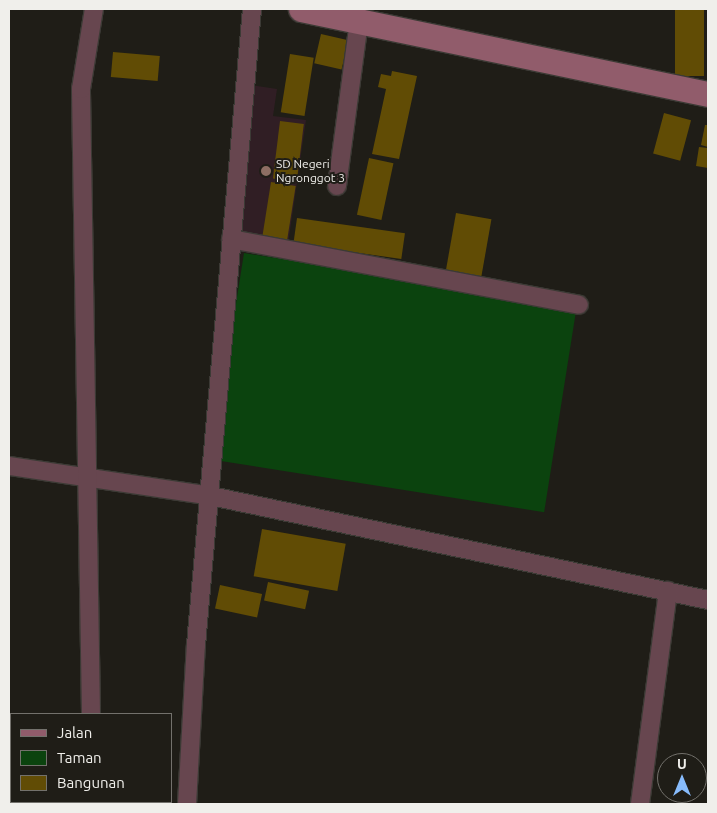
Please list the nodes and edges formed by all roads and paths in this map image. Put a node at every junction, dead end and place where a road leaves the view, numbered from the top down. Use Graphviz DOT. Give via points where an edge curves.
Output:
graph roads {
  1 [pos="94,9"];
  2 [pos="252,9"];
  3 [pos="301,9"];
  4 [pos="359,21"];
  5 [pos="708,94"];
  6 [pos="337,186"];
  7 [pos="231,238"];
  8 [pos="580,305"];
  9 [pos="9,466"];
  10 [pos="94,476"];
  11 [pos="211,496"];
  12 [pos="668,591"];
  13 [pos="708,600"];
  14 [pos="91,713"];
  15 [pos="187,804"];
  16 [pos="640,804"];
  1 -- 10 [label="street" via="81,89"];
  2 -- 7 [label="street"];
  3 -- 4 [label="street"];
  4 -- 5 [label="street"];
  4 -- 6 [label="street"];
  7 -- 8 [label="street"];
  7 -- 11 [label="street"];
  9 -- 10 [label="street"];
  10 -- 11 [label="street"];
  10 -- 14 [label="street"];
  11 -- 12 [label="street"];
  11 -- 15 [label="street"];
  12 -- 13 [label="street"];
  12 -- 16 [label="street"];
}
